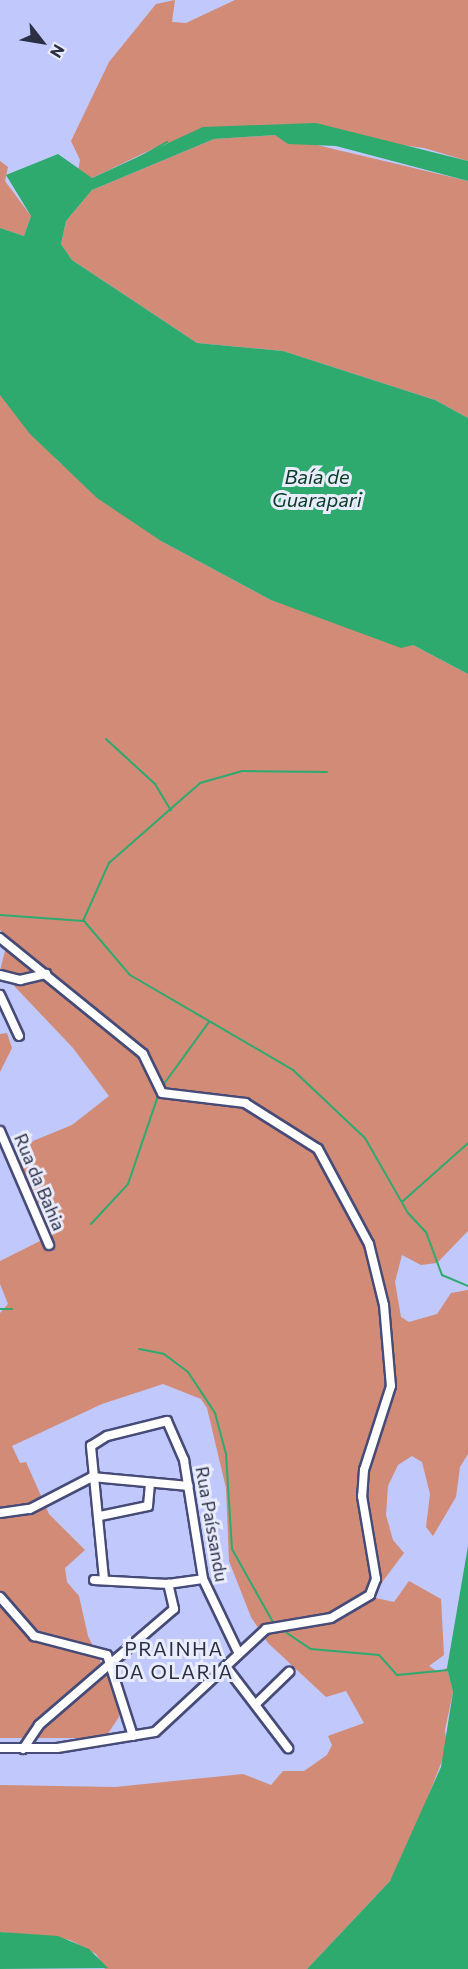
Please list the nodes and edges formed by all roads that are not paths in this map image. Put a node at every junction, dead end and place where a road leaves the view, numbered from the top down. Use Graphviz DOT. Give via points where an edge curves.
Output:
graph roads {
  1 [pos="0,938"];
  2 [pos="46,974"];
  3 [pos="0,975"];
  4 [pos="0,995"];
  5 [pos="19,1036"];
  6 [pos="0,1131"];
  7 [pos="49,1245"];
  8 [pos="92,1477"];
  9 [pos="150,1485"];
  10 [pos="189,1486"];
  11 [pos="0,1513"];
  12 [pos="100,1516"];
  13 [pos="104,1579"];
  14 [pos="202,1579"];
  15 [pos="94,1580"];
  16 [pos="168,1584"];
  17 [pos="0,1598"];
  18 [pos="239,1654"];
  19 [pos="109,1666"];
  20 [pos="227,1668"];
  21 [pos="289,1671"];
  22 [pos="257,1703"];
  23 [pos="133,1736"];
  24 [pos="0,1748"];
  25 [pos="288,1748"];
  26 [pos="23,1749"];
  1 -- 2 [label="street"];
  2 -- 3 [label="street" via="20,980"];
  2 -- 18 [label="street" via="143,1054 162,1093 228,1097 309,1140 329,1165 369,1244 384,1305 391,1386 363,1483 375,1589 331,1618 266,1629"];
  4 -- 5 [label="street"];
  6 -- 7 [label="street, Rua da Bahia"];
  8 -- 9 [label="street"];
  8 -- 10 [label="street, Rua Paíssandu" via="91,1446 107,1436 167,1421"];
  8 -- 11 [label="street" via="30,1509"];
  8 -- 12 [label="street"];
  9 -- 10 [label="street"];
  9 -- 12 [label="street" via="148,1506"];
  10 -- 14 [label="street, Rua Paíssandu"];
  12 -- 13 [label="street"];
  13 -- 15 [label="street"];
  13 -- 16 [label="street"];
  14 -- 16 [label="street"];
  14 -- 18 [label="street, Rua Paíssandu"];
  16 -- 19 [label="street" via="174,1609"];
  17 -- 19 [label="street" via="34,1636 100,1650"];
  18 -- 20 [label="street"];
  19 -- 23 [label="street"];
  19 -- 26 [label="street" via="39,1725"];
  20 -- 22 [label="street"];
  20 -- 23 [label="street" via="154,1732"];
  21 -- 22 [label="street"];
  22 -- 25 [label="street"];
  23 -- 26 [label="street"];
  24 -- 26 [label="street"];
}
